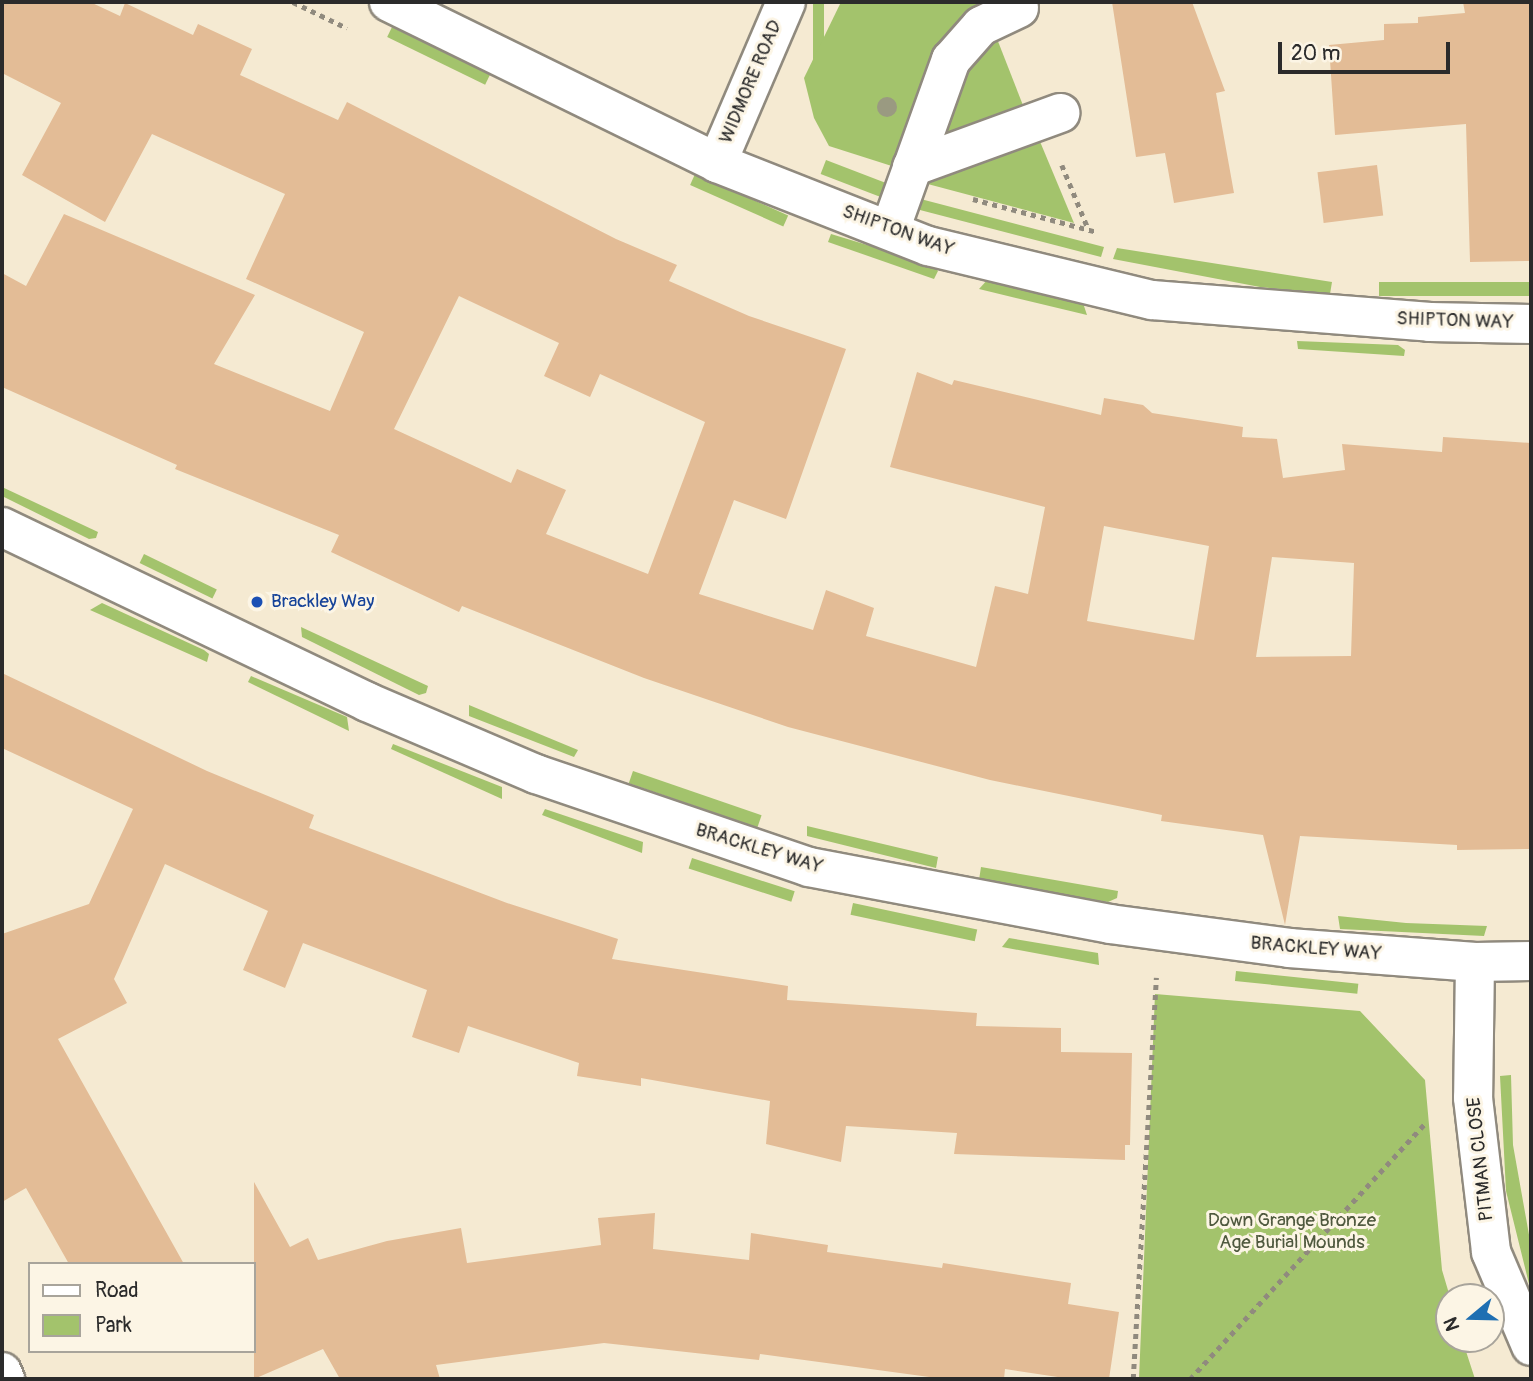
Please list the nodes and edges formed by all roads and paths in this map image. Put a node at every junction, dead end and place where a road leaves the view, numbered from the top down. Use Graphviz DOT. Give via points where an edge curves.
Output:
graph roads {
  1 [pos="389,2"];
  2 [pos="786,2"];
  3 [pos="1019,8"];
  4 [pos="1060,113"];
  5 [pos="717,163"];
  6 [pos="910,175"];
  7 [pos="890,230"];
  8 [pos="1101,233"];
  9 [pos="1531,324"];
  10 [pos="2,527"];
  11 [pos="1531,961"];
  12 [pos="1475,962"];
  13 [pos="1157,977"];
  14 [pos="1474,1070"];
  15 [pos="1531,1346"];
  16 [pos="2,1372"];
  17 [pos="5,1379"];
  18 [pos="1133,1379"];
  19 [pos="1190,1379"];
  1 -- 5 [label="street, SHIPTON WAY"];
  2 -- 5 [label="street, WIDMORE ROAD"];
  3 -- 6 [label="street" via="981,26 951,60"];
  4 -- 6 [label="street"];
  5 -- 7 [label="street, SHIPTON WAY"];
  6 -- 7 [label="street"];
  6 -- 8 [label="path"];
  7 -- 9 [label="street, SHIPTON WAY" via="928,246 1152,300 1430,322"];
  10 -- 12 [label="street, BRACKLEY WAY" via="367,702 536,774 809,867 1110,924 1289,948"];
  11 -- 12 [label="street, BRACKLEY WAY"];
  12 -- 14 [label="street, PITMAN CLOSE"];
  13 -- 18 [label="path"];
  14 -- 15 [label="street, PITMAN CLOSE" via="1491,1252"];
  14 -- 19 [label="path"];
  16 -- 17 [label="street"];
}
